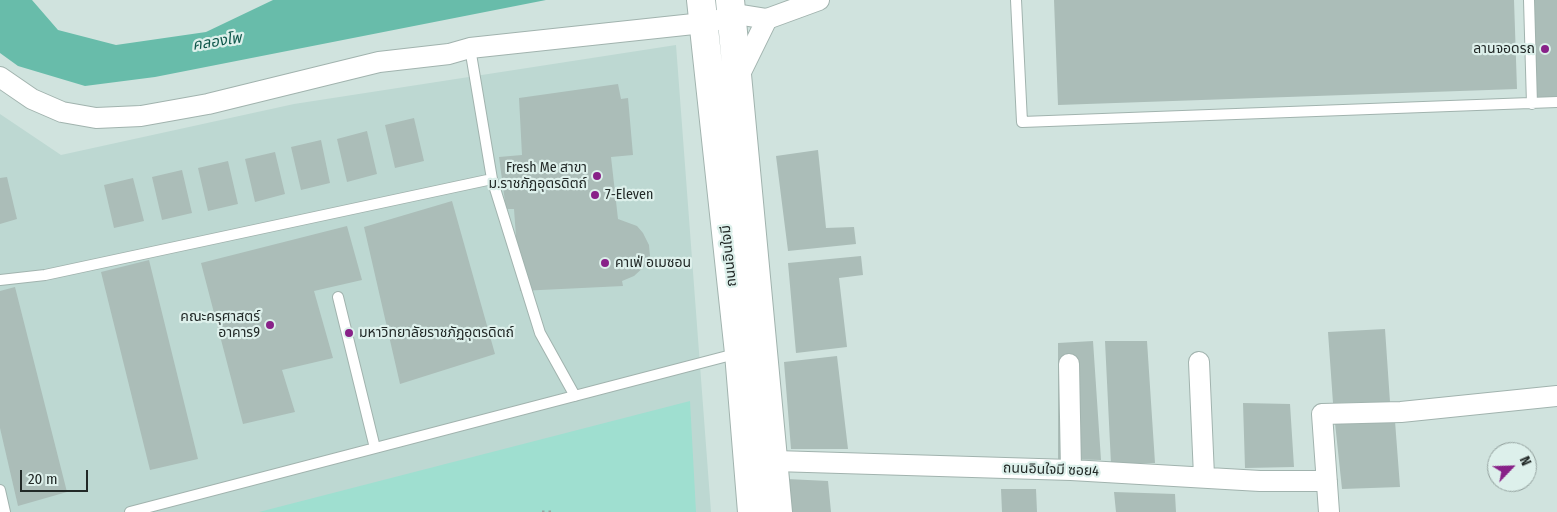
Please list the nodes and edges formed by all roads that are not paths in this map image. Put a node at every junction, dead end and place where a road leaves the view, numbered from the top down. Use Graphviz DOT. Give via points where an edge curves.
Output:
graph roads {
  1 [pos="819,0"];
  2 [pos="1016,0"];
  3 [pos="1529,0"];
  4 [pos="738,7"];
  5 [pos="702,10"];
  6 [pos="766,19"];
  7 [pos="470,48"];
  8 [pos="0,77"];
  9 [pos="738,78"];
  10 [pos="1557,102"];
  11 [pos="1532,104"];
  12 [pos="492,179"];
  13 [pos="0,280"];
  14 [pos="338,297"];
  15 [pos="739,353"];
  16 [pos="1199,362"];
  17 [pos="1069,364"];
  18 [pos="575,396"];
  19 [pos="1557,396"];
  20 [pos="375,448"];
  21 [pos="775,461"];
  22 [pos="1071,470"];
  23 [pos="1204,476"];
  24 [pos="1327,481"];
  25 [pos="0,490"];
  26 [pos="5,512"];
  27 [pos="130,512"];
  28 [pos="752,512"];
  29 [pos="778,512"];
  30 [pos="1330,512"];
  1 -- 6 [label="street"];
  2 -- 11 [label="lane" via="1022,122"];
  3 -- 11 [label="lane"];
  4 -- 5 [label="street"];
  4 -- 6 [label="street"];
  4 -- 9 [label="main road, ถนนอินใจมี"];
  5 -- 7 [label="street" via="546,42"];
  5 -- 15 [label="main road, ถนนอินใจมี"];
  6 -- 9 [label="street"];
  7 -- 8 [label="street" via="449,54 379,62 208,104 141,116 96,118 62,112 32,99"];
  7 -- 12 [label="lane"];
  9 -- 21 [label="main road, ถนนอินใจมี"];
  10 -- 11 [label="lane"];
  12 -- 13 [label="lane" via="45,275"];
  12 -- 18 [label="lane" via="540,333"];
  14 -- 20 [label="lane"];
  15 -- 18 [label="lane"];
  15 -- 28 [label="main road, ถนนอินใจมี"];
  16 -- 23 [label="street"];
  17 -- 22 [label="street"];
  18 -- 20 [label="lane"];
  19 -- 24 [label="street" via="1401,412 1322,414"];
  20 -- 27 [label="lane"];
  21 -- 22 [label="street, ถนนอินใจมี ซอย4"];
  21 -- 29 [label="main road, ถนนอินใจมี"];
  22 -- 23 [label="street, ถนนอินใจมี ซอย4"];
  23 -- 24 [label="street, ถนนอินใจมี ซอย4" via="1260,481"];
  24 -- 30 [label="street"];
  25 -- 26 [label="lane"];
}
